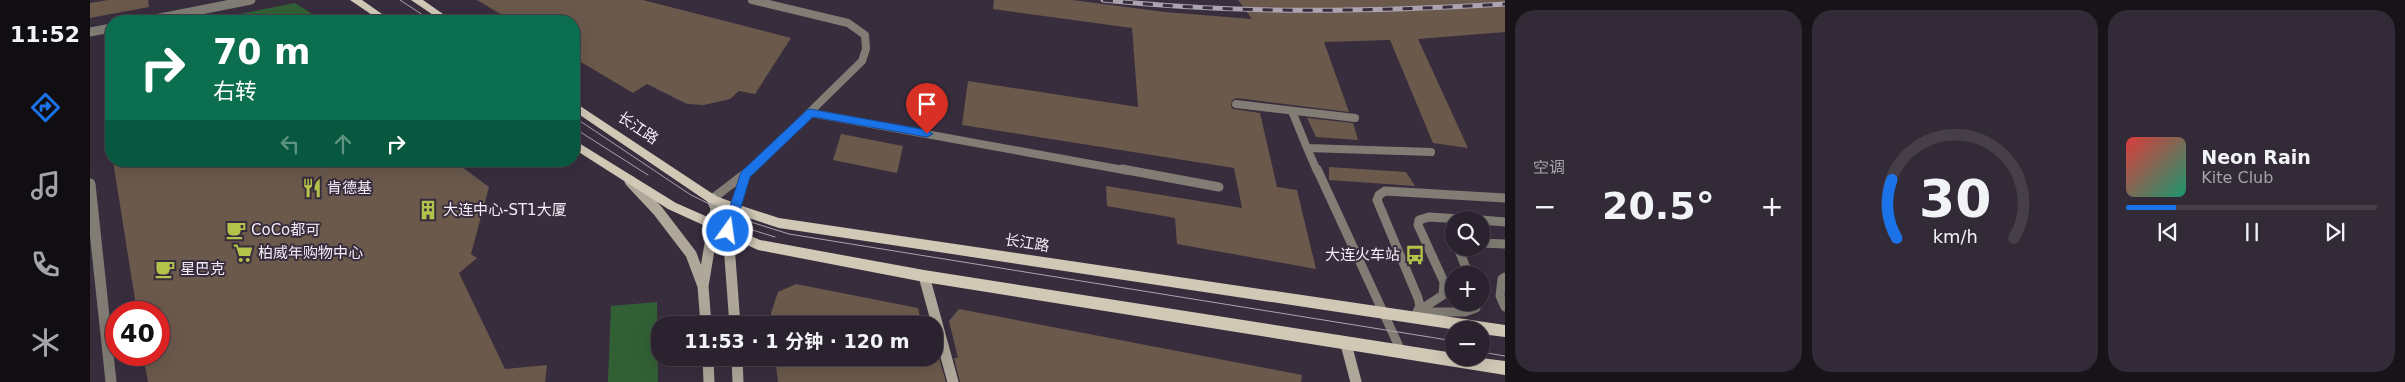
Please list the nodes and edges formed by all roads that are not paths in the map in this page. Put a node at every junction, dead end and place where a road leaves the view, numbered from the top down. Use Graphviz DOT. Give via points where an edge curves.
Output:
graph roads {
  1 [pos="251,0"];
  2 [pos="355,0"];
  3 [pos="416,0"];
  4 [pos="752,0"];
  5 [pos="175,15"];
  6 [pos="378,15"];
  7 [pos="439,15"];
  8 [pos="105,29"];
  9 [pos="90,32"];
  10 [pos="1236,104"];
  11 [pos="580,110"];
  12 [pos="1292,111"];
  13 [pos="810,113"];
  14 [pos="1355,118"];
  15 [pos="580,148"];
  16 [pos="1307,148"];
  17 [pos="1431,152"];
  18 [pos="745,175"];
  19 [pos="629,180"];
  20 [pos="90,184"];
  21 [pos="1219,186"];
  22 [pos="1505,198"];
  23 [pos="712,199"];
  24 [pos="733,209"];
  25 [pos="1445,218"];
  26 [pos="1490,221"];
  27 [pos="1505,222"];
  28 [pos="713,225"];
  29 [pos="728,231"];
  30 [pos="1490,243"];
  31 [pos="1505,244"];
  32 [pos="924,276"];
  33 [pos="1505,277"];
  34 [pos="704,286"];
  35 [pos="1505,306"];
  36 [pos="1468,311"];
  37 [pos="1417,312"];
  38 [pos="1389,313"];
  39 [pos="706,316"];
  40 [pos="734,316"];
  41 [pos="1505,331"];
  42 [pos="1346,344"];
  43 [pos="1402,353"];
  44 [pos="708,366"];
  45 [pos="737,366"];
  46 [pos="1505,368"];
  47 [pos="111,382"];
  48 [pos="709,382"];
  49 [pos="738,382"];
  50 [pos="953,382"];
  51 [pos="1356,382"];
  1 -- 5 [label="street"];
  2 -- 6 [label="main road"];
  3 -- 7 [label="main road"];
  4 -- 13 [label="lane" via="848,23 865,35 866,49 862,61"];
  8 -- 9 [label="street"];
  10 -- 12 [label="lane"];
  11 -- 23 [label="main road, 长江路"];
  12 -- 14 [label="lane"];
  12 -- 16 [label="lane"];
  13 -- 18 [label="lane"];
  13 -- 21 [label="lane"];
  15 -- 19 [label="main road"];
  16 -- 17 [label="lane"];
  16 -- 38 [label="lane"];
  18 -- 23 [label="lane"];
  18 -- 24 [label="lane"];
  19 -- 28 [label="main road" via="672,206"];
  19 -- 34 [label="street" via="691,254"];
  20 -- 47 [label="street"];
  22 -- 37 [label="lane" via="1385,191 1379,195 1377,200 1418,298 1420,306"];
  23 -- 24 [label="main road, 长江路"];
  23 -- 28 [label="street" via="716,208"];
  24 -- 29 [label="street"];
  24 -- 38 [label="main road, 长江路" via="789,225"];
  25 -- 37 [label="lane" via="1419,220 1418,225 1444,282 1444,295"];
  26 -- 27 [label="lane"];
  28 -- 29 [label="main road"];
  28 -- 34 [label="street"];
  29 -- 32 [label="main road" via="758,244"];
  29 -- 40 [label="street"];
  30 -- 31 [label="lane"];
  32 -- 42 [label="main road"];
  32 -- 50 [label="street"];
  33 -- 35 [label="lane" via="1500,296"];
  34 -- 39 [label="street"];
  36 -- 37 [label="lane"];
  37 -- 38 [label="lane"];
  38 -- 41 [label="main road, 长江路"];
  38 -- 43 [label="lane"];
  42 -- 43 [label="main road"];
  42 -- 51 [label="street"];
  43 -- 46 [label="main road"];
  44 -- 48 [label="street"];
  45 -- 49 [label="street"];
}
